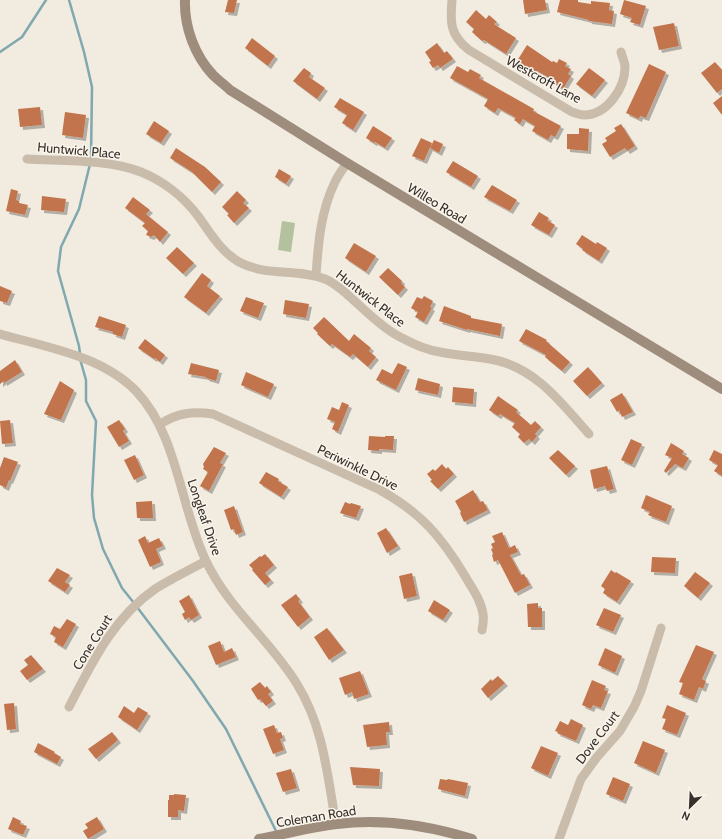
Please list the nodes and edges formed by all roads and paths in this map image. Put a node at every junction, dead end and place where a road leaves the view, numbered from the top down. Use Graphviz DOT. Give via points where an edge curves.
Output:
graph roads {
  1 [pos="186,0"];
  2 [pos="452,0"];
  3 [pos="621,52"];
  4 [pos="27,159"];
  5 [pos="347,163"];
  6 [pos="316,276"];
  7 [pos="0,334"];
  8 [pos="722,389"];
  9 [pos="160,424"];
  10 [pos="589,434"];
  11 [pos="206,561"];
  12 [pos="661,628"];
  13 [pos="482,630"];
  14 [pos="69,706"];
  15 [pos="336,824"];
  16 [pos="259,839"];
  17 [pos="472,839"];
  18 [pos="559,839"];
  1 -- 5 [label="street, Willeo Road" via="192,41 213,75 230,90"];
  2 -- 3 [label="street, Westcroft Lane" via="451,24 462,45 572,112 584,115 592,113 603,109 612,100 622,84 625,73"];
  4 -- 6 [label="street, Huntwick Place" via="108,163 142,172 183,198 219,245 238,261 265,271"];
  5 -- 6 [label="street" via="328,200 321,229"];
  5 -- 8 [label="street, Willeo Road"];
  6 -- 10 [label="street, Huntwick Place" via="337,286 384,327 412,343 440,352 497,360 526,372 548,389"];
  7 -- 9 [label="street, Longleaf Drive" via="103,366 136,391"];
  9 -- 11 [label="street, Longleaf Drive"];
  9 -- 13 [label="street, Periwinkle Drive" via="185,413 213,414 399,501 431,528 454,558 480,601 483,615"];
  11 -- 14 [label="street, Cone Court" via="155,589 124,616 101,646"];
  11 -- 15 [label="street, Longleaf Drive" via="228,598 286,669 307,702 323,745"];
  12 -- 18 [label="street, Dove Court" via="634,707 620,731 581,779"];
  15 -- 16 [label="street, Coleman Road"];
  15 -- 17 [label="street, Coleman Road" via="393,822 446,831"];
}
